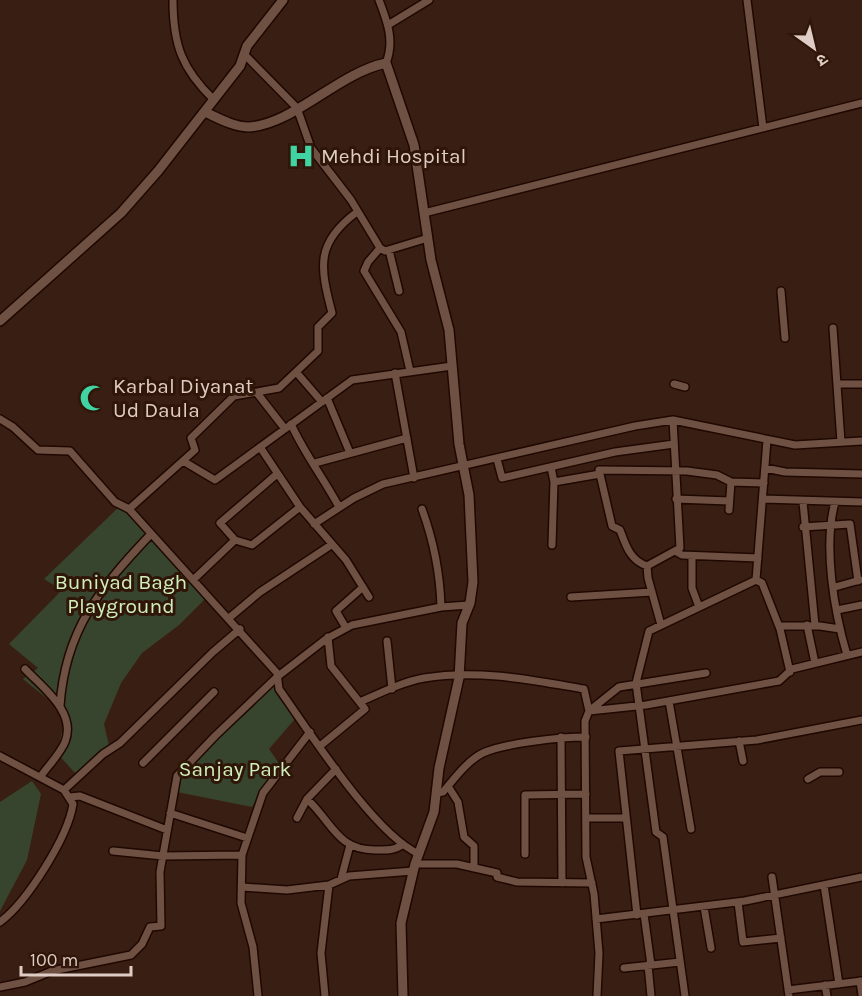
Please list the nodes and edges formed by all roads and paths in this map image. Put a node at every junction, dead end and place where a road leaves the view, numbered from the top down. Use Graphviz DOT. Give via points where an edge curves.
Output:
graph roads {
  1 [pos="173,0"];
  2 [pos="283,0"];
  3 [pos="379,0"];
  4 [pos="429,0"];
  5 [pos="747,0"];
  6 [pos="388,25"];
  7 [pos="244,54"];
  8 [pos="386,63"];
  9 [pos="214,100"];
  10 [pos="862,103"];
  11 [pos="297,108"];
  12 [pos="205,112"];
  13 [pos="763,128"];
  14 [pos="357,212"];
  15 [pos="424,213"];
  16 [pos="428,238"];
  17 [pos="380,248"];
  18 [pos="389,250"];
  19 [pos="399,291"];
  20 [pos="781,291"];
  21 [pos="0,321"];
  22 [pos="833,328"];
  23 [pos="785,338"];
  24 [pos="452,366"];
  25 [pos="410,371"];
  26 [pos="297,373"];
  27 [pos="396,374"];
  28 [pos="674,384"];
  29 [pos="838,384"];
  30 [pos="862,384"];
  31 [pos="685,387"];
  32 [pos="257,393"];
  33 [pos="324,400"];
  34 [pos="0,419"];
  35 [pos="673,420"];
  36 [pos="288,426"];
  37 [pos="407,438"];
  38 [pos="767,440"];
  39 [pos="862,441"];
  40 [pos="841,442"];
  41 [pos="674,444"];
  42 [pos="260,447"];
  43 [pos="350,453"];
  44 [pos="498,459"];
  45 [pos="183,461"];
  46 [pos="315,463"];
  47 [pos="464,467"];
  48 [pos="551,467"];
  49 [pos="765,468"];
  50 [pos="674,471"];
  51 [pos="277,474"];
  52 [pos="600,474"];
  53 [pos="862,474"];
  54 [pos="414,478"];
  55 [pos="554,482"];
  56 [pos="731,482"];
  57 [pos="764,483"];
  58 [pos="676,499"];
  59 [pos="763,499"];
  60 [pos="729,501"];
  61 [pos="802,501"];
  62 [pos="835,502"];
  63 [pos="862,502"];
  64 [pos="300,507"];
  65 [pos="339,507"];
  66 [pos="129,509"];
  67 [pos="422,509"];
  68 [pos="729,510"];
  69 [pos="314,524"];
  70 [pos="829,526"];
  71 [pos="803,527"];
  72 [pos="150,535"];
  73 [pos="235,540"];
  74 [pos="331,545"];
  75 [pos="552,545"];
  76 [pos="675,550"];
  77 [pos="692,556"];
  78 [pos="758,558"];
  79 [pos="647,566"];
  80 [pos="193,580"];
  81 [pos="756,580"];
  82 [pos="860,580"];
  83 [pos="835,587"];
  84 [pos="363,588"];
  85 [pos="652,592"];
  86 [pos="369,597"];
  87 [pos="571,597"];
  88 [pos="469,605"];
  89 [pos="862,605"];
  90 [pos="441,607"];
  91 [pos="699,607"];
  92 [pos="837,610"];
  93 [pos="230,618"];
  94 [pos="661,625"];
  95 [pos="811,625"];
  96 [pos="778,626"];
  97 [pos="346,628"];
  98 [pos="240,629"];
  99 [pos="840,629"];
  100 [pos="328,637"];
  101 [pos="387,641"];
  102 [pos="862,652"];
  103 [pos="847,656"];
  104 [pos="815,663"];
  105 [pos="25,669"];
  106 [pos="790,672"];
  107 [pos="706,673"];
  108 [pos="277,676"];
  109 [pos="459,676"];
  110 [pos="636,682"];
  111 [pos="392,689"];
  112 [pos="214,692"];
  113 [pos="669,701"];
  114 [pos="360,702"];
  115 [pos="60,706"];
  116 [pos="637,706"];
  117 [pos="589,711"];
  118 [pos="862,720"];
  119 [pos="310,732"];
  120 [pos="561,737"];
  121 [pos="586,737"];
  122 [pos="739,741"];
  123 [pos="320,746"];
  124 [pos="678,747"];
  125 [pos="644,750"];
  126 [pos="0,756"];
  127 [pos="743,761"];
  128 [pos="143,763"];
  129 [pos="336,768"];
  130 [pos="839,772"];
  131 [pos="41,776"];
  132 [pos="808,779"];
  133 [pos="448,786"];
  134 [pos="64,790"];
  135 [pos="437,793"];
  136 [pos="561,795"];
  137 [pos="586,795"];
  138 [pos="70,797"];
  139 [pos="307,799"];
  140 [pos="171,813"];
  141 [pos="297,818"];
  142 [pos="586,818"];
  143 [pos="625,818"];
  144 [pos="691,829"];
  145 [pos="167,830"];
  146 [pos="247,838"];
  147 [pos="350,845"];
  148 [pos="402,845"];
  149 [pos="113,851"];
  150 [pos="418,854"];
  151 [pos="525,854"];
  152 [pos="242,855"];
  153 [pos="163,856"];
  154 [pos="414,868"];
  155 [pos="474,868"];
  156 [pos="771,877"];
  157 [pos="862,877"];
  158 [pos="341,879"];
  159 [pos="562,883"];
  160 [pos="592,883"];
  161 [pos="329,885"];
  162 [pos="824,885"];
  163 [pos="242,887"];
  164 [pos="775,895"];
  165 [pos="738,902"];
  166 [pos="704,907"];
  167 [pos="673,911"];
  168 [pos="640,915"];
  169 [pos="596,919"];
  170 [pos="0,922"];
  171 [pos="781,938"];
  172 [pos="711,948"];
  173 [pos="680,962"];
  174 [pos="649,965"];
  175 [pos="624,968"];
  176 [pos="861,981"];
  177 [pos="838,984"];
  178 [pos="825,985"];
  179 [pos="0,987"];
  180 [pos="789,993"];
  181 [pos="862,995"];
  182 [pos="258,996"];
  183 [pos="325,996"];
  184 [pos="403,996"];
  185 [pos="597,996"];
  186 [pos="651,996"];
  187 [pos="685,996"];
  188 [pos="827,996"];
  1 -- 9 [label="street" via="176,44 184,64"];
  2 -- 7 [label="street"];
  3 -- 6 [label="street"];
  4 -- 6 [label="street"];
  5 -- 13 [label="street"];
  6 -- 8 [label="street" via="391,52"];
  7 -- 9 [label="street" via="240,66"];
  7 -- 11 [label="street"];
  8 -- 11 [label="street" via="345,78"];
  8 -- 15 [label="street" via="414,145"];
  9 -- 12 [label="street"];
  10 -- 13 [label="street"];
  11 -- 12 [label="street" via="266,124 247,127"];
  11 -- 14 [label="street" via="311,148"];
  12 -- 21 [label="street" via="121,213"];
  13 -- 15 [label="street"];
  14 -- 17 [label="street"];
  14 -- 26 [label="street" via="336,227 323,259 322,272 332,313 318,327 318,351"];
  15 -- 16 [label="street"];
  16 -- 18 [label="street"];
  16 -- 24 [label="street" via="449,330"];
  17 -- 18 [label="street"];
  17 -- 25 [label="street" via="364,271 401,332"];
  18 -- 19 [label="street"];
  20 -- 23 [label="street"];
  22 -- 29 [label="street"];
  24 -- 25 [label="street"];
  24 -- 47 [label="street"];
  25 -- 27 [label="street"];
  26 -- 32 [label="street" via="279,388"];
  26 -- 33 [label="street"];
  27 -- 33 [label="street" via="352,380"];
  27 -- 37 [label="street"];
  28 -- 31 [label="street"];
  29 -- 30 [label="street"];
  29 -- 40 [label="street"];
  32 -- 36 [label="street"];
  32 -- 45 [label="street" via="234,396 192,438 195,450"];
  33 -- 36 [label="street"];
  33 -- 43 [label="street"];
  34 -- 66 [label="street" via="38,450 70,451 115,502"];
  35 -- 38 [label="street"];
  35 -- 41 [label="street"];
  35 -- 44 [label="street"];
  36 -- 42 [label="street"];
  36 -- 46 [label="street"];
  37 -- 43 [label="street"];
  37 -- 54 [label="street"];
  38 -- 40 [label="street" via="795,445"];
  38 -- 49 [label="street"];
  39 -- 40 [label="street"];
  41 -- 48 [label="street"];
  41 -- 50 [label="street"];
  42 -- 45 [label="street" via="215,480"];
  42 -- 51 [label="street"];
  43 -- 46 [label="street"];
  44 -- 47 [label="street"];
  44 -- 48 [label="street" via="502,478"];
  45 -- 66 [label="street"];
  46 -- 65 [label="street"];
  47 -- 54 [label="street"];
  47 -- 88 [label="street" via="469,495"];
  48 -- 55 [label="street"];
  49 -- 53 [label="street"];
  49 -- 57 [label="street"];
  50 -- 52 [label="street" via="599,470"];
  50 -- 56 [label="street" via="717,475"];
  50 -- 58 [label="street"];
  51 -- 64 [label="street"];
  51 -- 73 [label="street" via="220,523"];
  52 -- 55 [label="street"];
  52 -- 79 [label="street" via="612,526 620,530 637,562"];
  54 -- 65 [label="street" via="382,484"];
  55 -- 75 [label="street"];
  56 -- 57 [label="street"];
  56 -- 60 [label="street"];
  57 -- 59 [label="street"];
  58 -- 60 [label="street"];
  58 -- 76 [label="street" via="680,548"];
  59 -- 61 [label="street"];
  59 -- 78 [label="street"];
  60 -- 68 [label="street"];
  61 -- 62 [label="street"];
  61 -- 71 [label="street"];
  62 -- 63 [label="street"];
  62 -- 70 [label="street"];
  64 -- 69 [label="street"];
  64 -- 73 [label="street" via="252,545"];
  65 -- 69 [label="street"];
  66 -- 72 [label="street"];
  67 -- 90 [label="street" via="434,544"];
  69 -- 74 [label="street"];
  70 -- 71 [label="street"];
  70 -- 82 [label="street" via="850,524"];
  70 -- 83 [label="street"];
  71 -- 95 [label="street"];
  72 -- 80 [label="street"];
  72 -- 115 [label="street" via="89,606 68,655"];
  73 -- 80 [label="street"];
  74 -- 84 [label="street" via="346,560"];
  74 -- 93 [label="street" via="260,592"];
  76 -- 77 [label="street"];
  76 -- 79 [label="street"];
  77 -- 78 [label="street"];
  77 -- 91 [label="street" via="692,588"];
  78 -- 81 [label="street"];
  79 -- 85 [label="street"];
  80 -- 93 [label="street"];
  81 -- 91 [label="street"];
  81 -- 96 [label="street" via="762,584"];
  82 -- 83 [label="street"];
  83 -- 92 [label="street"];
  84 -- 86 [label="street"];
  84 -- 97 [label="street" via="336,611"];
  85 -- 87 [label="street"];
  85 -- 94 [label="street"];
  88 -- 90 [label="street"];
  88 -- 109 [label="street" via="462,623"];
  89 -- 92 [label="street"];
  90 -- 97 [label="street"];
  91 -- 94 [label="street"];
  92 -- 99 [label="street"];
  93 -- 98 [label="street"];
  94 -- 110 [label="street" via="649,631"];
  95 -- 96 [label="street"];
  95 -- 99 [label="street"];
  95 -- 104 [label="street"];
  96 -- 106 [label="street"];
  97 -- 100 [label="street"];
  98 -- 108 [label="street"];
  98 -- 134 [label="street" via="120,744 103,754"];
  99 -- 103 [label="street"];
  100 -- 108 [label="street"];
  100 -- 114 [label="street" via="331,666"];
  101 -- 111 [label="street"];
  102 -- 103 [label="street"];
  103 -- 104 [label="street"];
  104 -- 106 [label="street"];
  105 -- 115 [label="street"];
  106 -- 113 [label="street" via="779,681"];
  107 -- 110 [label="street"];
  108 -- 119 [label="street" via="279,689"];
  108 -- 140 [label="street" via="177,776"];
  109 -- 111 [label="street" via="423,678"];
  109 -- 117 [label="street" via="496,674 584,689"];
  109 -- 135 [label="street"];
  110 -- 116 [label="street"];
  110 -- 117 [label="street" via="619,687"];
  111 -- 114 [label="street"];
  112 -- 128 [label="street"];
  113 -- 116 [label="street"];
  113 -- 124 [label="street"];
  114 -- 123 [label="street" via="365,709"];
  115 -- 131 [label="street" via="66,718 65,742"];
  116 -- 117 [label="street"];
  116 -- 125 [label="street"];
  117 -- 121 [label="street"];
  118 -- 122 [label="street"];
  119 -- 123 [label="street"];
  119 -- 146 [label="street" via="263,793"];
  120 -- 121 [label="street"];
  120 -- 133 [label="street" via="484,753"];
  120 -- 136 [label="street"];
  121 -- 137 [label="street"];
  122 -- 124 [label="street"];
  122 -- 127 [label="street"];
  123 -- 129 [label="street"];
  124 -- 125 [label="street"];
  124 -- 144 [label="street"];
  125 -- 143 [label="street" via="619,751"];
  125 -- 167 [label="street" via="656,832 663,837"];
  126 -- 131 [label="street"];
  129 -- 139 [label="street"];
  129 -- 148 [label="street"];
  130 -- 132 [label="street" via="820,772"];
  131 -- 134 [label="street"];
  133 -- 135 [label="street"];
  133 -- 155 [label="street" via="458,802 464,837 474,846"];
  134 -- 138 [label="street"];
  135 -- 150 [label="street" via="434,813"];
  136 -- 137 [label="street"];
  136 -- 151 [label="street" via="525,795"];
  136 -- 159 [label="street"];
  137 -- 142 [label="street"];
  138 -- 145 [label="street" via="80,796"];
  138 -- 170 [label="street" via="71,813 45,864 24,897"];
  139 -- 141 [label="street"];
  139 -- 147 [label="street"];
  140 -- 145 [label="street"];
  140 -- 146 [label="street"];
  142 -- 143 [label="street"];
  142 -- 160 [label="street" via="586,857"];
  143 -- 168 [label="street"];
  145 -- 153 [label="street"];
  146 -- 152 [label="street"];
  147 -- 148 [label="street" via="357,850 394,850"];
  147 -- 158 [label="street"];
  148 -- 150 [label="street"];
  149 -- 153 [label="street"];
  150 -- 154 [label="street"];
  152 -- 153 [label="street"];
  152 -- 163 [label="street"];
  153 -- 179 [label="street" via="161,926 150,927 131,955 52,971"];
  154 -- 155 [label="street" via="457,864"];
  154 -- 158 [label="street"];
  154 -- 184 [label="street" via="401,923"];
  155 -- 159 [label="street" via="517,882"];
  156 -- 164 [label="street"];
  157 -- 162 [label="street"];
  158 -- 161 [label="street"];
  159 -- 160 [label="street"];
  160 -- 169 [label="street"];
  161 -- 163 [label="street" via="287,890"];
  161 -- 183 [label="street" via="321,953"];
  162 -- 164 [label="street"];
  162 -- 177 [label="street"];
  163 -- 182 [label="street" via="241,903 253,947"];
  164 -- 165 [label="street"];
  164 -- 171 [label="street"];
  165 -- 166 [label="street"];
  165 -- 171 [label="street" via="743,942"];
  166 -- 167 [label="street"];
  166 -- 172 [label="street"];
  167 -- 168 [label="street"];
  167 -- 173 [label="street"];
  168 -- 169 [label="street"];
  168 -- 174 [label="street"];
  169 -- 185 [label="street"];
  171 -- 180 [label="street"];
  173 -- 174 [label="street"];
  173 -- 187 [label="street"];
  174 -- 175 [label="street"];
  174 -- 186 [label="street"];
  176 -- 177 [label="street"];
  176 -- 181 [label="street"];
  177 -- 178 [label="street"];
  178 -- 180 [label="street"];
  178 -- 188 [label="street"];
}
